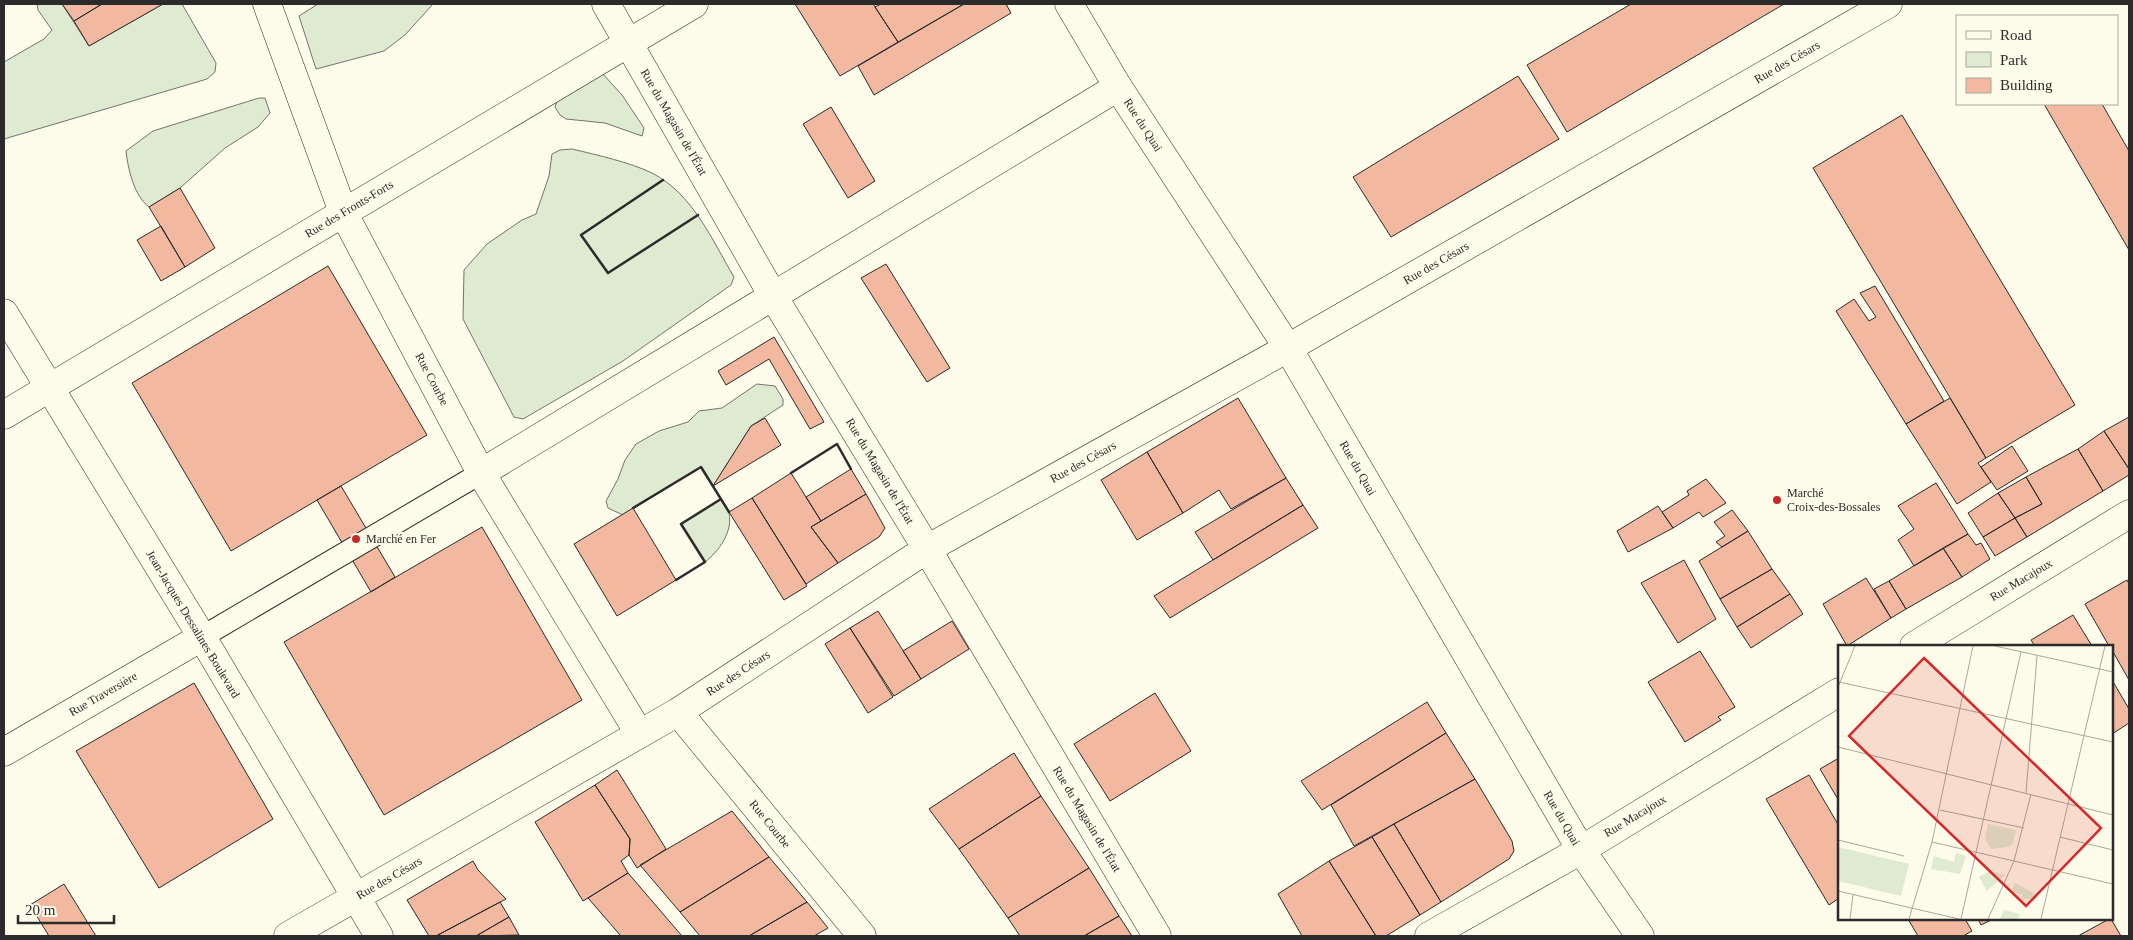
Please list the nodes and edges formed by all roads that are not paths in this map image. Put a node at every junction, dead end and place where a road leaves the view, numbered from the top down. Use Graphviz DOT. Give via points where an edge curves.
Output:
graph roads {
  1 [pos="267,4"];
  2 [pos="606,4"];
  3 [pos="694,4"];
  4 [pos="1069,4"];
  5 [pos="1888,4"];
  6 [pos="629,43"];
  7 [pos="1118,87"];
  8 [pos="344,212"];
  9 [pos="774,296"];
  10 [pos="4,313"];
  11 [pos="1288,348"];
  12 [pos="49,388"];
  13 [pos="4,415"];
  14 [pos="481,473"];
  15 [pos="2129,514"];
  16 [pos="928,549"];
  17 [pos="202,637"];
  18 [pos="1916,645"];
  19 [pos="1838,693"];
  20 [pos="678,712"];
  21 [pos="639,733"];
  22 [pos="4,752"];
  23 [pos="1581,850"];
  24 [pos="356,897"];
  25 [pos="288,936"];
  26 [pos="379,936"];
  27 [pos="862,936"];
  28 [pos="1157,936"];
  29 [pos="1429,936"];
  30 [pos="1640,936"];
  1 -- 8 [label="street, Rue Courbe"];
  2 -- 6 [label="street, Rue du Magasin de l'État"];
  3 -- 6 [label="street, Rue des Fronts-Forts"];
  4 -- 7 [label="street, Rue du Quai"];
  5 -- 11 [label="street, Rue des Césars"];
  6 -- 8 [label="street, Rue des Fronts-Forts"];
  6 -- 9 [label="street, Rue du Magasin de l'État"];
  7 -- 9 [label="street"];
  7 -- 11 [label="street, Rue du Quai"];
  8 -- 12 [label="street, Rue des Fronts-Forts"];
  8 -- 14 [label="street, Rue Courbe"];
  9 -- 14 [label="street"];
  9 -- 16 [label="street, Rue du Magasin de l'État"];
  10 -- 12 [label="street, Jean-Jacques Dessalines Boulevard"];
  11 -- 16 [label="street, Rue des Césars"];
  11 -- 23 [label="street, Rue du Quai"];
  12 -- 13 [label="street, Rue des Fronts-Forts"];
  12 -- 17 [label="street, Jean-Jacques Dessalines Boulevard"];
  14 -- 17 [label="street"];
  14 -- 21 [label="street, Rue Courbe"];
  15 -- 18 [label="street, Rue Macajoux"];
  16 -- 20 [label="street, Rue des Césars"];
  16 -- 28 [label="street, Rue du Magasin de l'État"];
  17 -- 22 [label="street, Rue Traversière"];
  17 -- 24 [label="street, Jean-Jacques Dessalines Boulevard"];
  19 -- 23 [label="street, Rue Macajoux"];
  20 -- 21 [label="street, Rue des Césars"];
  20 -- 27 [label="street, Rue Courbe"];
  21 -- 24 [label="street, Rue des Césars"];
  23 -- 29 [label="street, Rue Macajoux"];
  23 -- 30 [label="street, Rue du Quai"];
  24 -- 25 [label="street, Rue des Césars"];
  24 -- 26 [label="street, Jean-Jacques Dessalines Boulevard"];
}
